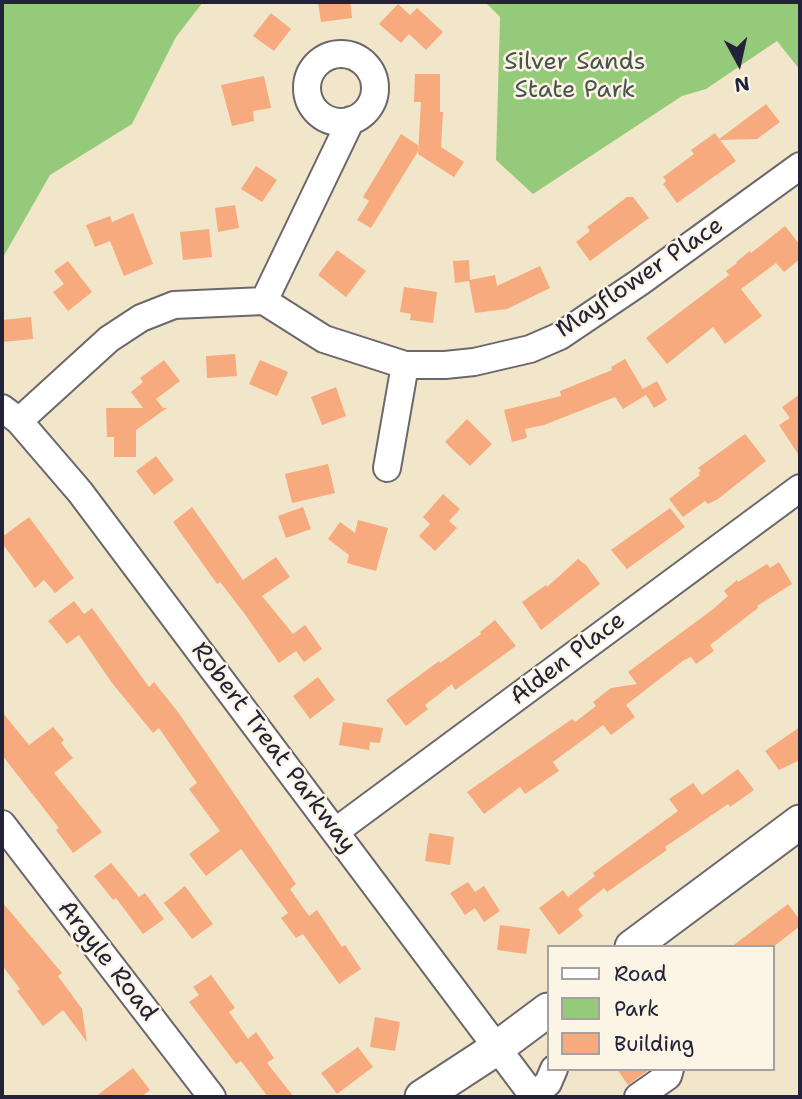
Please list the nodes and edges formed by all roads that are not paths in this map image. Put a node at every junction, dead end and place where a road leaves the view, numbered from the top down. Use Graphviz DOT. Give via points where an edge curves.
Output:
graph roads {
  1 [pos="351,120"];
  2 [pos="800,166"];
  3 [pos="264,301"];
  4 [pos="405,365"];
  5 [pos="10,414"];
  6 [pos="387,468"];
  7 [pos="800,488"];
  8 [pos="800,822"];
  9 [pos="2,824"];
  10 [pos="336,831"];
  11 [pos="635,945"];
  12 [pos="546,1011"];
  13 [pos="497,1048"];
  14 [pos="553,1071"];
  15 [pos="669,1071"];
  16 [pos="533,1096"];
  17 [pos="212,1097"];
  18 [pos="422,1097"];
  19 [pos="638,1097"];
  1 -- 3 [label="street"];
  2 -- 4 [label="street, Mayflower Place" via="560,336 530,349 474,362"];
  3 -- 4 [label="street, Mayflower Place" via="324,339"];
  3 -- 5 [label="street" via="173,305 141,318"];
  4 -- 6 [label="street"];
  5 -- 10 [label="street, Robert Treat Parkway" via="80,492"];
  7 -- 10 [label="street, Alden Place"];
  8 -- 11 [label="main road"];
  9 -- 17 [label="street, Argyle Road"];
  10 -- 13 [label="street, Robert Treat Parkway"];
  12 -- 13 [label="main road"];
  13 -- 16 [label="street, Robert Treat Parkway"];
  13 -- 18 [label="main road"];
  14 -- 16 [label="street" via="548,1083"];
  15 -- 19 [label="street"];
}
